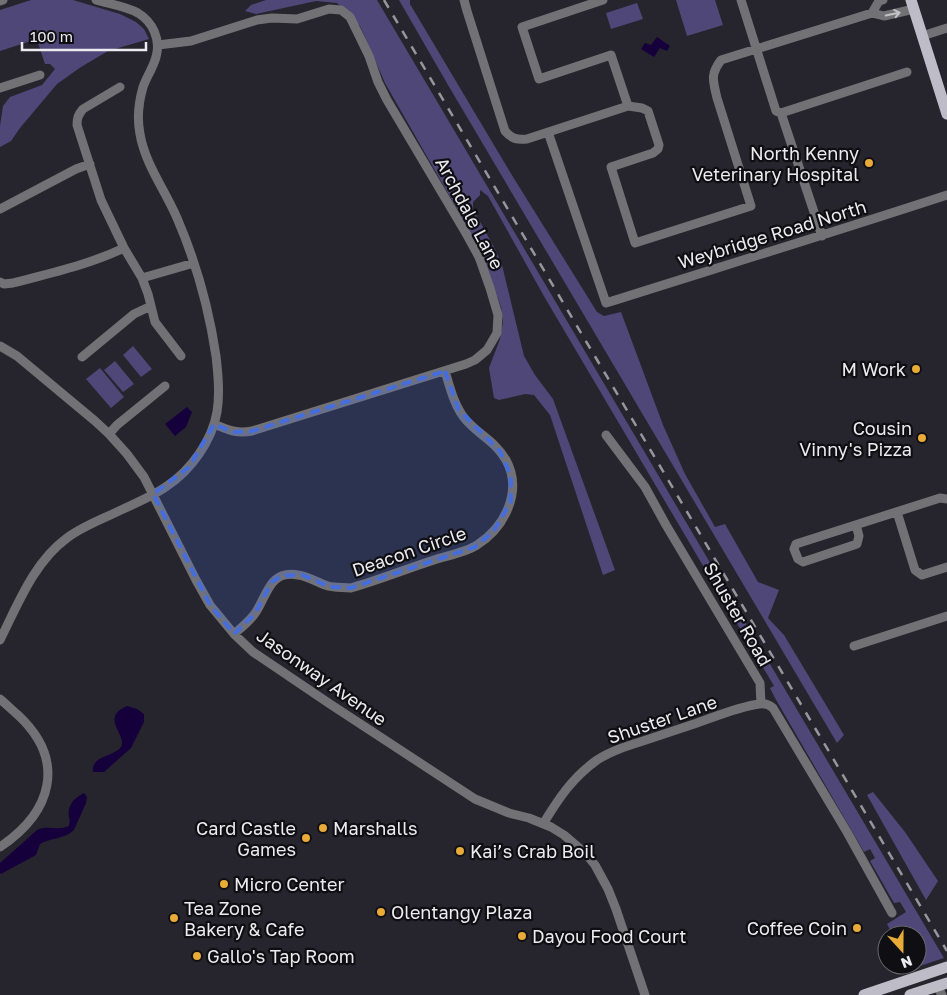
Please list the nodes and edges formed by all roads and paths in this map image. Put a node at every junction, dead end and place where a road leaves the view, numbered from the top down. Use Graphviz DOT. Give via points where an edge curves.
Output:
graph roads {
  1 [pos="96,0"];
  2 [pos="464,0"];
  3 [pos="603,0"];
  4 [pos="741,0"];
  5 [pos="882,0"];
  6 [pos="912,4"];
  7 [pos="872,13"];
  8 [pos="947,28"];
  9 [pos="922,36"];
  10 [pos="158,45"];
  11 [pos="756,48"];
  12 [pos="907,72"];
  13 [pos="40,75"];
  14 [pos="120,87"];
  15 [pos="0,88"];
  16 [pos="628,106"];
  17 [pos="781,113"];
  18 [pos="947,114"];
  19 [pos="548,132"];
  20 [pos="90,164"];
  21 [pos="947,195"];
  22 [pos="0,209"];
  23 [pos="822,236"];
  24 [pos="124,248"];
  25 [pos="194,263"];
  26 [pos="142,278"];
  27 [pos="0,282"];
  28 [pos="151,306"];
  29 [pos="0,346"];
  30 [pos="181,356"];
  31 [pos="82,357"];
  32 [pos="445,371"];
  33 [pos="165,386"];
  34 [pos="214,424"];
  35 [pos="109,434"];
  36 [pos="606,435"];
  37 [pos="153,494"];
  38 [pos="947,499"];
  39 [pos="897,512"];
  40 [pos="856,525"];
  41 [pos="947,567"];
  42 [pos="947,616"];
  43 [pos="234,634"];
  44 [pos="0,640"];
  45 [pos="854,646"];
  46 [pos="0,700"];
  47 [pos="761,704"];
  48 [pos="543,824"];
  49 [pos="0,847"];
  50 [pos="892,913"];
  51 [pos="947,967"];
  52 [pos="931,972"];
  53 [pos="942,988"];
  54 [pos="645,995"];
  55 [pos="864,995"];
  56 [pos="885,995"];
  57 [pos="910,995"];
  1 -- 10 [label="street" via="145,18 156,34"];
  2 -- 19 [label="street" via="505,131 519,140"];
  3 -- 16 [label="street" via="522,27 540,79 612,55"];
  4 -- 11 [label="street"];
  5 -- 7 [label="street"];
  7 -- 6 [label="street, one-way" via="884,16"];
  6 -- 9 [label="main road"];
  7 -- 11 [label="street"];
  8 -- 9 [label="street"];
  9 -- 18 [label="main road"];
  10 -- 25 [label="street" via="141,96 139,131 146,158 176,216"];
  10 -- 32 [label="street, Archdale Lane" via="191,41 257,20 297,19 337,9 350,17 387,100 479,257 496,306 497,333 487,350 475,360"];
  11 -- 16 [label="street" via="721,60 714,70 713,82 751,206 635,243 611,167 653,153 659,145 648,111"];
  11 -- 17 [label="street" via="776,111"];
  12 -- 17 [label="street"];
  13 -- 15 [label="street"];
  14 -- 20 [label="street" via="83,110 77,119"];
  16 -- 19 [label="street"];
  17 -- 23 [label="street"];
  19 -- 23 [label="street, Weybridge Road North" via="606,303"];
  20 -- 22 [label="street"];
  20 -- 24 [label="street" via="101,200"];
  21 -- 23 [label="street, Weybridge Road North"];
  24 -- 26 [label="street"];
  24 -- 27 [label="street" via="82,265 13,283"];
  25 -- 26 [label="street"];
  25 -- 34 [label="street" via="216,355 219,390"];
  26 -- 28 [label="street"];
  28 -- 30 [label="street" via="155,322"];
  28 -- 31 [label="street" via="134,314"];
  29 -- 35 [label="street, Jasonway Avenue"];
  32 -- 34 [label="street, Archdale Lane" via="252,431 232,432"];
  32 -- 43 [label="street, Deacon Circle" via="459,410 500,450 512,476 511,502 494,531 475,547 351,588 330,586 302,575 280,576 272,582 254,614"];
  33 -- 35 [label="street"];
  34 -- 37 [label="street" via="203,448 189,467 168,486"];
  35 -- 37 [label="street, Jasonway Avenue" via="136,465"];
  36 -- 47 [label="street, Shuster Road" via="640,478 756,676 760,683"];
  37 -- 43 [label="street, Jasonway Avenue" via="205,597"];
  37 -- 44 [label="street" via="82,529 57,547 35,572"];
  38 -- 39 [label="street" via="940,498"];
  39 -- 40 [label="street"];
  39 -- 41 [label="street" via="915,570 922,575"];
  40 -- 40 [label="street" via="796,544 794,549 798,559 803,562 854,546 860,536"];
  42 -- 45 [label="street"];
  43 -- 48 [label="street, Jasonway Avenue" via="253,652 475,799"];
  46 -- 49 [label="street" via="28,724 39,740 48,769 48,786 34,814 25,827"];
  47 -- 48 [label="street, Shuster Lane" via="614,751 581,773 562,793"];
  47 -- 50 [label="street" via="773,708"];
  48 -- 54 [label="street, Jasonway Avenue" via="564,835 601,875"];
  51 -- 52 [label="main road"];
  52 -- 55 [label="main road"];
  52 -- 56 [label="main road" via="909,988"];
  53 -- 57 [label="main road"];
}
